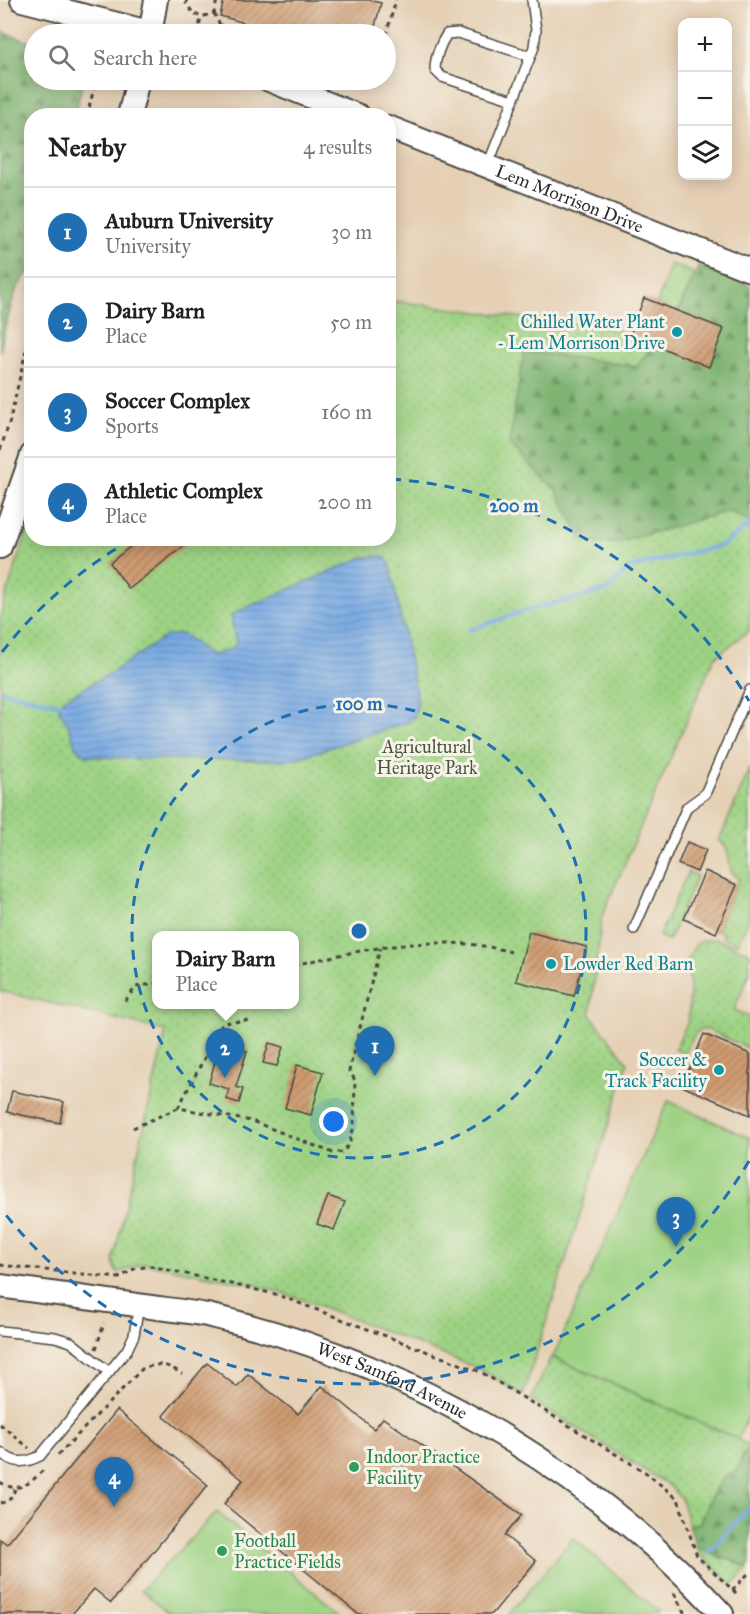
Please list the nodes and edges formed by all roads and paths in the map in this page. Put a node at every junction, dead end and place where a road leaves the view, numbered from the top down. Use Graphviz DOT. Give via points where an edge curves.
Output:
graph roads {
  1 [pos="22,0"];
  2 [pos="156,0"];
  3 [pos="187,0"];
  4 [pos="218,0"];
  5 [pos="396,0"];
  6 [pos="532,0"];
  7 [pos="214,13"];
  8 [pos="201,17"];
  9 [pos="114,24"];
  10 [pos="153,24"];
  11 [pos="200,24"];
  12 [pos="220,24"];
  13 [pos="389,24"];
  14 [pos="530,56"];
  15 [pos="94,90"];
  16 [pos="136,90"];
  17 [pos="293,90"];
  18 [pos="513,100"];
  19 [pos="89,108"];
  20 [pos="131,108"];
  21 [pos="339,108"];
  22 [pos="396,130"];
  23 [pos="488,165"];
  24 [pos="750,270"];
  25 [pos="24,359"];
  26 [pos="0,450"];
  27 [pos="24,478"];
  28 [pos="0,547"];
  29 [pos="750,690"];
  30 [pos="634,929"];
  31 [pos="380,948"];
  32 [pos="511,952"];
  33 [pos="299,964"];
  34 [pos="152,984"];
  35 [pos="125,1000"];
  36 [pos="252,1020"];
  37 [pos="178,1108"];
  38 [pos="133,1128"];
  39 [pos="0,1286"];
  40 [pos="139,1305"];
  41 [pos="104,1323"];
  42 [pos="0,1331"];
  43 [pos="91,1358"];
  44 [pos="108,1372"];
  45 [pos="182,1374"];
  46 [pos="0,1424"];
  47 [pos="0,1452"];
  48 [pos="40,1456"];
  49 [pos="49,1464"];
  50 [pos="0,1482"];
  51 [pos="15,1488"];
  52 [pos="0,1503"];
  53 [pos="750,1572"];
  54 [pos="734,1592"];
  55 [pos="722,1614"];
  1 -- 9 [label="street"];
  2 -- 10 [label="street"];
  3 -- 8 [label="path" via="193,13"];
  4 -- 7 [label="path"];
  5 -- 13 [label="path"];
  6 -- 14 [label="lane" via="536,30"];
  7 -- 8 [label="path"];
  7 -- 12 [label="path"];
  8 -- 11 [label="path"];
  14 -- 18 [label="lane"];
  14 -- 18 [label="lane" via="458,33 447,34 442,41 435,63 435,70 442,77"];
  15 -- 19 [label="path"];
  16 -- 20 [label="street"];
  17 -- 21 [label="street"];
  18 -- 23 [label="lane"];
  22 -- 23 [label="street, Lem Morrison Drive"];
  23 -- 24 [label="street, Lem Morrison Drive"];
  25 -- 26 [label="path"];
  27 -- 28 [label="street"];
  29 -- 30 [label="lane" via="705,794 687,807"];
  31 -- 32 [label="path" via="437,943 487,945"];
  31 -- 33 [label="path"];
  31 -- 37 [label="path" via="349,1071 355,1080 354,1126 344,1152 333,1154 252,1121"];
  34 -- 35 [label="path" via="136,987"];
  36 -- 37 [label="path" via="223,1023"];
  37 -- 38 [label="path"];
  39 -- 40 [label="street, West Samford Avenue"];
  40 -- 44 [label="lane" via="134,1335"];
  40 -- 55 [label="street, West Samford Avenue" via="205,1315 308,1344 413,1387 504,1436 601,1503 662,1554"];
  41 -- 43 [label="path"];
  42 -- 43 [label="lane" via="56,1337 71,1342"];
  43 -- 44 [label="lane"];
  44 -- 48 [label="lane"];
  45 -- 49 [label="path" via="156,1364 142,1369"];
  46 -- 48 [label="path"];
  47 -- 48 [label="lane" via="27,1463"];
  48 -- 49 [label="path"];
  49 -- 51 [label="path" via="29,1484"];
  50 -- 51 [label="path"];
  51 -- 52 [label="path" via="11,1498"];
  53 -- 54 [label="path"];
}
